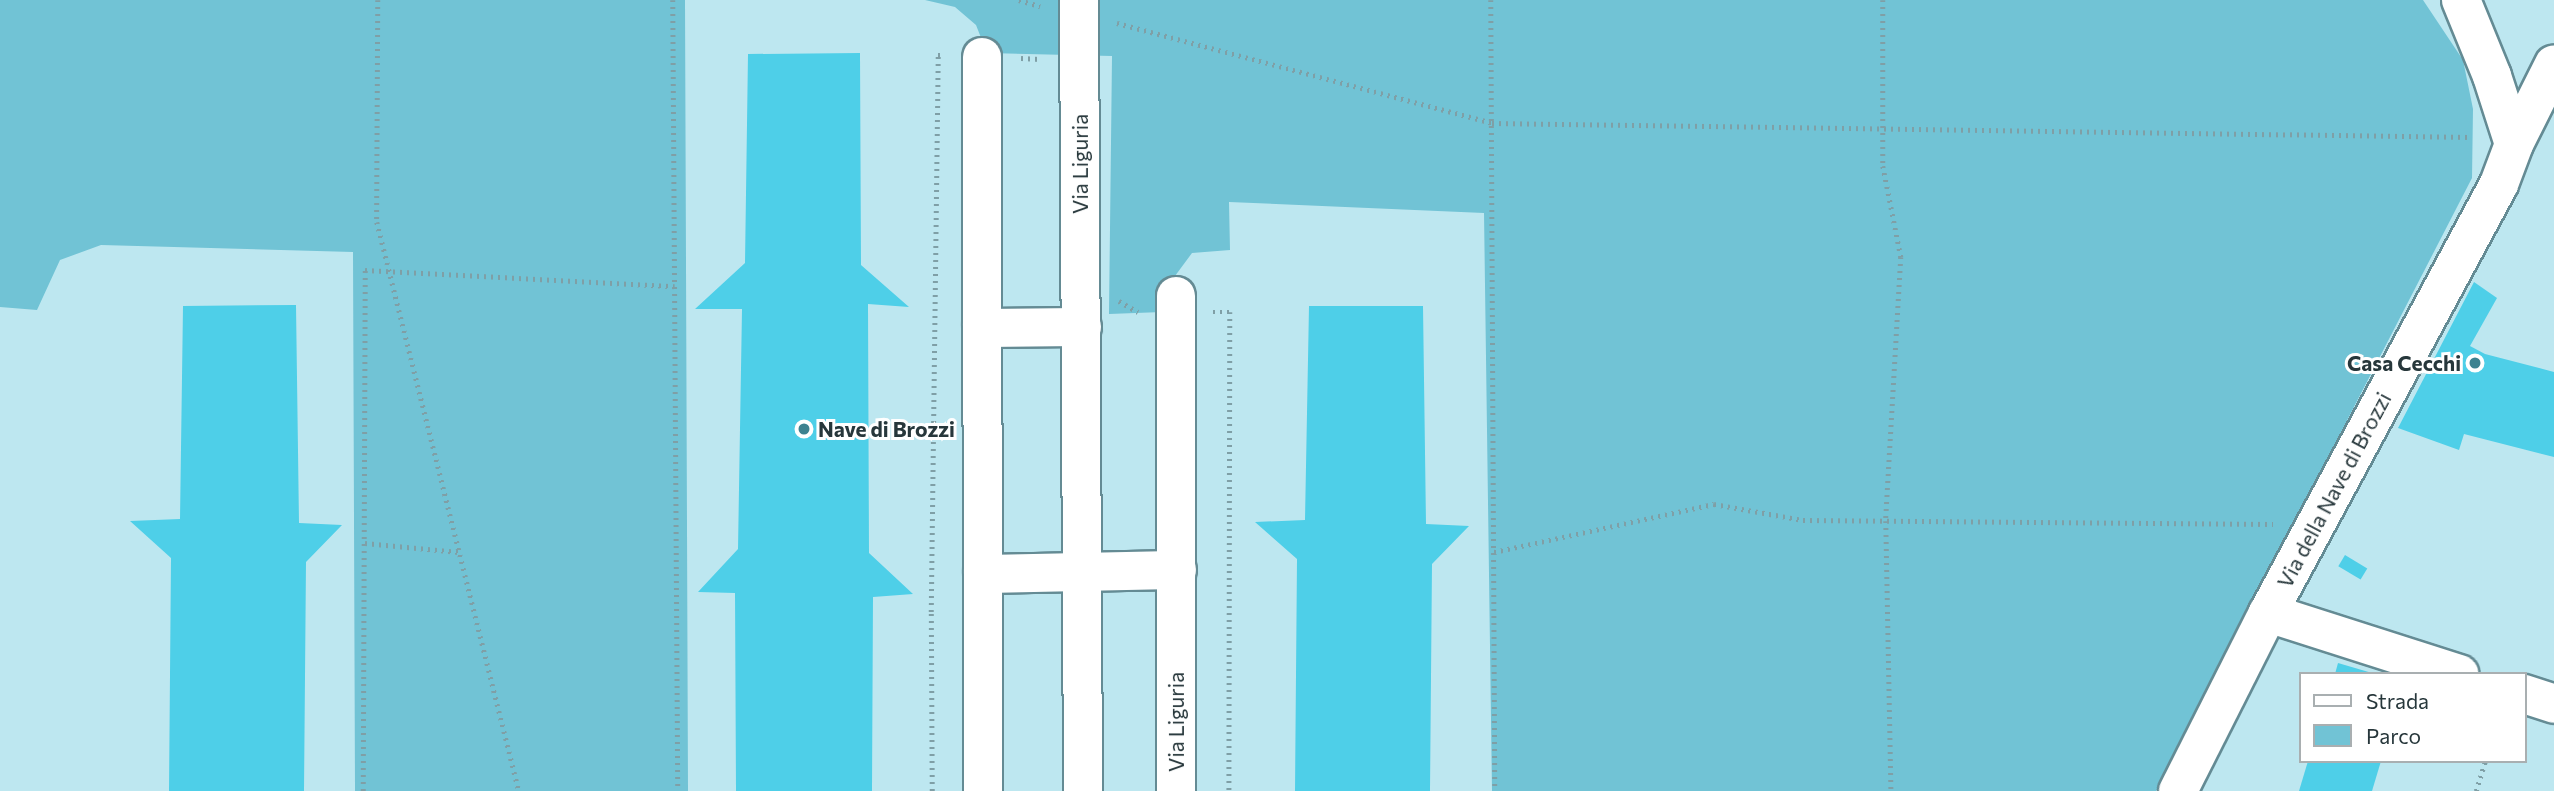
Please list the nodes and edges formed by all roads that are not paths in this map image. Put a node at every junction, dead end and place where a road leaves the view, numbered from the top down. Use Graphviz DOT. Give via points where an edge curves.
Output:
graph roads {
  1 [pos="2461,0"];
  2 [pos="1093,10"];
  3 [pos="982,57"];
  4 [pos="2554,64"];
  5 [pos="2514,144"];
  6 [pos="1176,296"];
  7 [pos="1082,327"];
  8 [pos="982,328"];
  9 [pos="1177,570"];
  10 [pos="1084,572"];
  11 [pos="983,574"];
  12 [pos="2268,613"];
  13 [pos="2453,672"];
  14 [pos="2526,695"];
  15 [pos="2554,704"];
  16 [pos="983,791"];
  17 [pos="1083,791"];
  18 [pos="1176,791"];
  19 [pos="2178,791"];
  1 -- 5 [label="street"];
  2 -- 7 [label="street, Via Liguria"];
  3 -- 8 [label="street"];
  4 -- 5 [label="street, Via della Nave di Brozzi"];
  5 -- 12 [label="street, Via della Nave di Brozzi" via="2499,184"];
  6 -- 9 [label="street, Via Liguria"];
  7 -- 8 [label="street"];
  7 -- 10 [label="street, Via Liguria"];
  8 -- 11 [label="street"];
  9 -- 10 [label="street"];
  9 -- 18 [label="street, Via Liguria"];
  10 -- 11 [label="street"];
  10 -- 17 [label="street, Via Liguria"];
  11 -- 16 [label="street"];
  12 -- 13 [label="street, Via della Nave di Brozzi"];
  12 -- 19 [label="street, Via della Nave di Brozzi"];
  14 -- 15 [label="street"];
}
